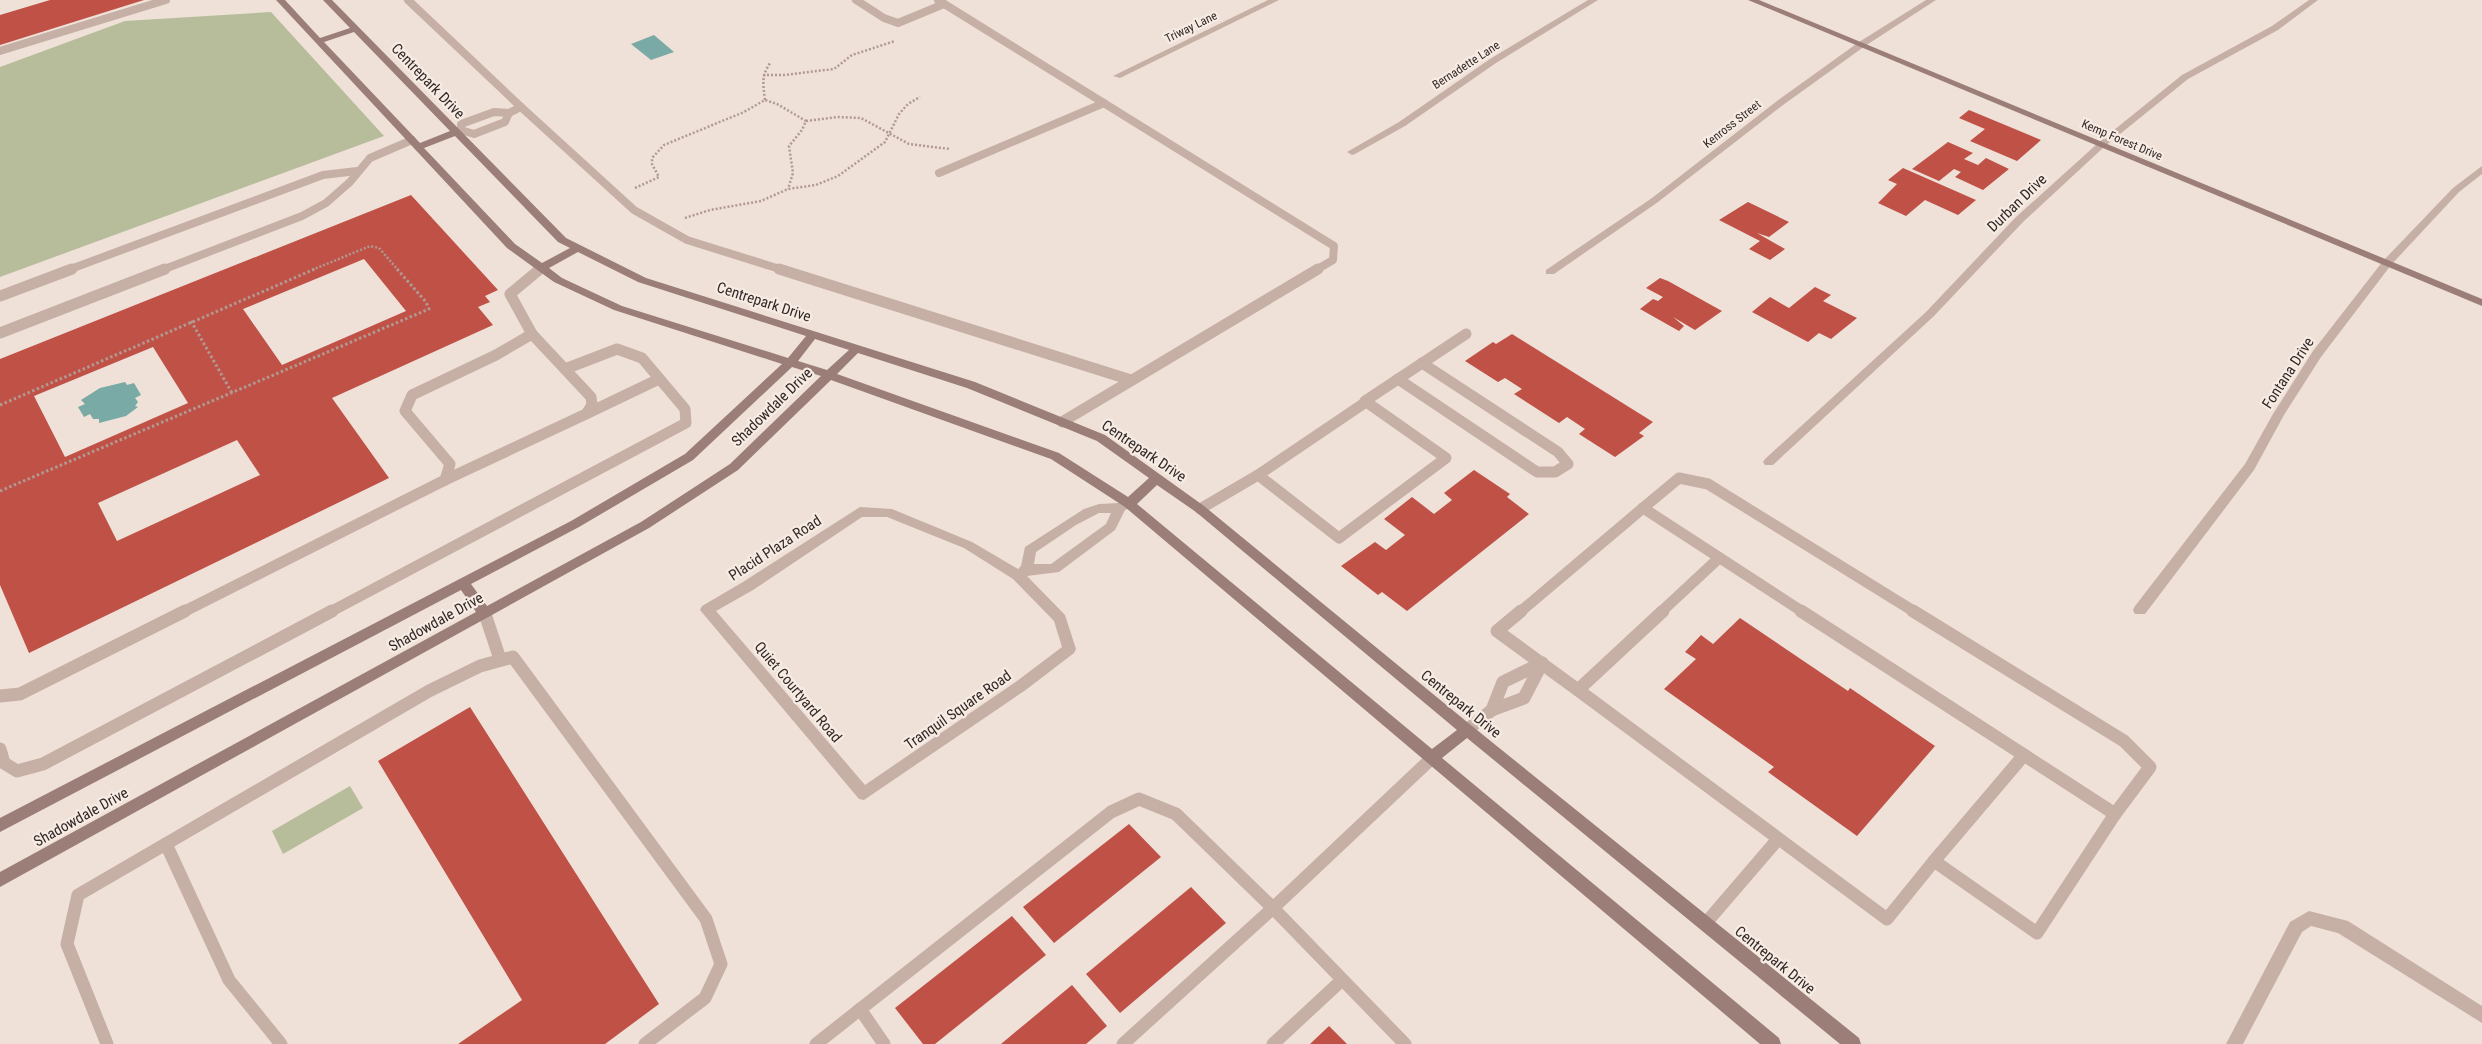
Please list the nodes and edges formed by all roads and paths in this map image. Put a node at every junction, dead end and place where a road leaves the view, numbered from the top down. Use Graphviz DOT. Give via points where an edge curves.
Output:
graph roads {
  1 [pos="166,0"];
  2 [pos="280,0"];
  3 [pos="327,0"];
  4 [pos="408,0"];
  5 [pos="856,0"];
  6 [pos="1275,0"];
  7 [pos="1594,0"];
  8 [pos="1752,0"];
  9 [pos="1932,0"];
  10 [pos="2314,0"];
  11 [pos="941,2"];
  12 [pos="898,23"];
  13 [pos="355,29"];
  14 [pos="318,41"];
  15 [pos="1862,44"];
  16 [pos="0,51"];
  17 [pos="771,62"];
  18 [pos="763,75"];
  19 [pos="1117,76"];
  20 [pos="920,97"];
  21 [pos="765,100"];
  22 [pos="1104,104"];
  23 [pos="521,107"];
  24 [pos="509,113"];
  25 [pos="806,121"];
  26 [pos="459,131"];
  27 [pos="891,134"];
  28 [pos="415,144"];
  29 [pos="2101,145"];
  30 [pos="1352,152"];
  31 [pos="964,163"];
  32 [pos="2482,169"];
  33 [pos="357,171"];
  34 [pos="939,173"];
  35 [pos="788,190"];
  36 [pos="619,196"];
  37 [pos="660,225"];
  38 [pos="578,248"];
  39 [pos="2387,263"];
  40 [pos="541,268"];
  41 [pos="1550,272"];
  42 [pos="0,296"];
  43 [pos="2482,303"];
  44 [pos="191,321"];
  45 [pos="0,333"];
  46 [pos="532,334"];
  47 [pos="813,334"];
  48 [pos="1466,334"];
  49 [pos="857,348"];
  50 [pos="790,363"];
  51 [pos="1422,363"];
  52 [pos="565,369"];
  53 [pos="829,376"];
  54 [pos="659,379"];
  55 [pos="1398,379"];
  56 [pos="1131,380"];
  57 [pos="232,393"];
  58 [pos="1366,402"];
  59 [pos="0,405"];
  60 [pos="586,414"];
  61 [pos="1062,422"];
  62 [pos="1769,462"];
  63 [pos="1258,475"];
  64 [pos="1156,478"];
  65 [pos="445,480"];
  66 [pos="0,491"];
  67 [pos="1124,506"];
  68 [pos="1643,508"];
  69 [pos="1200,509"];
  70 [pos="1719,558"];
  71 [pos="1022,572"];
  72 [pos="463,583"];
  73 [pos="707,610"];
  74 [pos="2140,610"];
  75 [pos="485,614"];
  76 [pos="500,659"];
  77 [pos="1542,663"];
  78 [pos="1578,690"];
  79 [pos="0,696"];
  80 [pos="1492,710"];
  81 [pos="1467,730"];
  82 [pos="0,749"];
  83 [pos="2024,755"];
  84 [pos="1432,758"];
  85 [pos="864,794"];
  86 [pos="2115,814"];
  87 [pos="0,825"];
  88 [pos="1778,839"];
  89 [pos="166,844"];
  90 [pos="1934,861"];
  91 [pos="0,880"];
  92 [pos="1273,908"];
  93 [pos="1706,924"];
  94 [pos="1342,980"];
  95 [pos="860,1009"];
  96 [pos="2482,1015"];
  97 [pos="107,1044"];
  98 [pos="280,1044"];
  99 [pos="645,1044"];
  100 [pos="816,1044"];
  101 [pos="884,1044"];
  102 [pos="1123,1044"];
  103 [pos="1273,1044"];
  104 [pos="1405,1044"];
  105 [pos="1773,1044"];
  106 [pos="1853,1044"];
  107 [pos="2234,1044"];
  1 -- 16 [label="lane"];
  2 -- 14 [label="street"];
  3 -- 13 [label="street, Centrepark Drive"];
  4 -- 23 [label="lane"];
  5 -- 12 [label="lane"];
  6 -- 19 [label="street, Triway Lane"];
  7 -- 30 [label="street, Bernadette Lane" via="1493,61 1402,124"];
  8 -- 15 [label="street, Kemp Forest Drive"];
  9 -- 15 [label="street, Kenross Street"];
  10 -- 29 [label="street, Durban Drive" via="2275,28 2185,77"];
  11 -- 12 [label="lane"];
  11 -- 22 [label="lane"];
  12 -- 18 [label="path" via="902,36 852,55 834,68"];
  13 -- 14 [label="street"];
  13 -- 26 [label="street, Centrepark Drive"];
  14 -- 28 [label="street"];
  15 -- 29 [label="street, Kemp Forest Drive"];
  15 -- 41 [label="street, Kenross Street" via="1655,200"];
  17 -- 18 [label="path"];
  18 -- 21 [label="path"];
  20 -- 27 [label="path" via="904,109"];
  21 -- 25 [label="path" via="783,105 797,118"];
  21 -- 36 [label="path" via="751,109 664,145 652,158 659,177"];
  22 -- 31 [label="lane"];
  22 -- 56 [label="lane" via="1334,246 1333,260"];
  23 -- 24 [label="lane"];
  23 -- 36 [label="lane"];
  24 -- 26 [label="lane" via="494,112 461,124"];
  24 -- 26 [label="lane" via="506,122 474,134"];
  25 -- 27 [label="path" via="856,117"];
  25 -- 35 [label="path" via="789,146 794,163 793,180"];
  26 -- 28 [label="street"];
  26 -- 38 [label="street, Centrepark Drive" via="562,240"];
  27 -- 31 [label="path" via="916,146 934,145 948,149"];
  27 -- 35 [label="path" via="878,149 838,176 816,185"];
  28 -- 33 [label="lane" via="370,158"];
  28 -- 40 [label="street" via="511,246"];
  29 -- 39 [label="street, Kemp Forest Drive"];
  29 -- 62 [label="street, Durban Drive" via="2019,220 1930,314"];
  31 -- 34 [label="lane"];
  32 -- 39 [label="street, Fontana Drive" via="2456,190"];
  33 -- 42 [label="lane" via="323,175"];
  33 -- 45 [label="lane" via="350,182 326,203 302,216"];
  35 -- 37 [label="path" via="761,201 710,210"];
  36 -- 37 [label="lane" via="634,210"];
  37 -- 56 [label="lane" via="687,240"];
  38 -- 40 [label="street"];
  38 -- 47 [label="street, Centrepark Drive" via="642,280"];
  39 -- 43 [label="street, Kemp Forest Drive"];
  39 -- 74 [label="street, Fontana Drive" via="2317,354 2250,467"];
  40 -- 46 [label="lane" via="510,294 516,312"];
  40 -- 50 [label="street" via="558,280 618,308"];
  44 -- 57 [label="path"];
  44 -- 57 [label="path" via="370,246 379,248 429,309"];
  44 -- 59 [label="path"];
  46 -- 52 [label="lane"];
  46 -- 65 [label="lane" via="412,395 405,410 450,464"];
  47 -- 49 [label="street, Centrepark Drive"];
  47 -- 50 [label="street, Shadowdale Drive"];
  48 -- 51 [label="lane"];
  49 -- 53 [label="street, Shadowdale Drive"];
  49 -- 61 [label="street, Centrepark Drive" via="971,385"];
  50 -- 53 [label="street"];
  50 -- 72 [label="street, Shadowdale Drive" via="689,457 575,524"];
  51 -- 55 [label="lane"];
  51 -- 55 [label="lane" via="1558,452 1568,464 1555,472 1537,472"];
  52 -- 54 [label="lane" via="617,349 642,358"];
  52 -- 60 [label="lane" via="592,397 592,405"];
  53 -- 67 [label="street" via="1055,456"];
  53 -- 75 [label="street, Shadowdale Drive" via="734,467 645,525"];
  54 -- 60 [label="lane"];
  54 -- 82 [label="lane" via="685,409 686,423 43,764 17,771 4,763"];
  55 -- 58 [label="lane"];
  56 -- 61 [label="lane"];
  57 -- 66 [label="path"];
  58 -- 63 [label="lane"];
  58 -- 63 [label="lane" via="1446,458 1338,538"];
  60 -- 65 [label="lane"];
  61 -- 64 [label="street, Centrepark Drive" via="1100,438"];
  63 -- 69 [label="lane"];
  64 -- 67 [label="street"];
  64 -- 69 [label="street, Centrepark Drive"];
  65 -- 79 [label="lane" via="20,694"];
  67 -- 71 [label="street" via="1111,527 1054,569"];
  67 -- 71 [label="street" via="1095,510 1030,550"];
  67 -- 84 [label="street"];
  68 -- 70 [label="lane"];
  68 -- 77 [label="lane" via="1497,631"];
  68 -- 86 [label="lane" via="1679,478 1708,484 2124,741 2150,767"];
  69 -- 81 [label="street, Centrepark Drive"];
  70 -- 78 [label="lane"];
  70 -- 83 [label="lane"];
  71 -- 73 [label="street, Placid Plaza Road" via="968,545 888,512 860,512"];
  71 -- 85 [label="street, Tranquil Square Road" via="1060,620 1069,648 1022,685"];
  72 -- 75 [label="street"];
  72 -- 87 [label="street, Shadowdale Drive"];
  73 -- 85 [label="street, Quiet Courtyard Road"];
  75 -- 76 [label="lane"];
  75 -- 91 [label="street, Shadowdale Drive"];
  76 -- 89 [label="lane" via="429,691"];
  76 -- 99 [label="lane" via="514,657 706,919 721,964 705,998"];
  77 -- 78 [label="lane"];
  77 -- 80 [label="lane" via="1503,682"];
  77 -- 80 [label="lane" via="1524,698"];
  78 -- 88 [label="lane"];
  80 -- 81 [label="lane"];
  81 -- 84 [label="street"];
  81 -- 93 [label="street, Centrepark Drive"];
  83 -- 86 [label="lane"];
  83 -- 90 [label="lane"];
  84 -- 92 [label="lane"];
  84 -- 105 [label="street"];
  86 -- 90 [label="lane" via="2037,933"];
  88 -- 90 [label="lane" via="1886,919"];
  88 -- 93 [label="lane"];
  89 -- 97 [label="lane" via="78,895 67,944"];
  89 -- 98 [label="lane" via="229,980"];
  92 -- 94 [label="lane"];
  92 -- 95 [label="lane" via="1176,814 1139,798 1111,812"];
  92 -- 102 [label="lane"];
  93 -- 106 [label="street, Centrepark Drive"];
  94 -- 103 [label="lane"];
  94 -- 104 [label="lane"];
  95 -- 100 [label="lane"];
  95 -- 101 [label="lane"];
  96 -- 107 [label="street" via="2342,926 2309,918 2296,928"];
}
